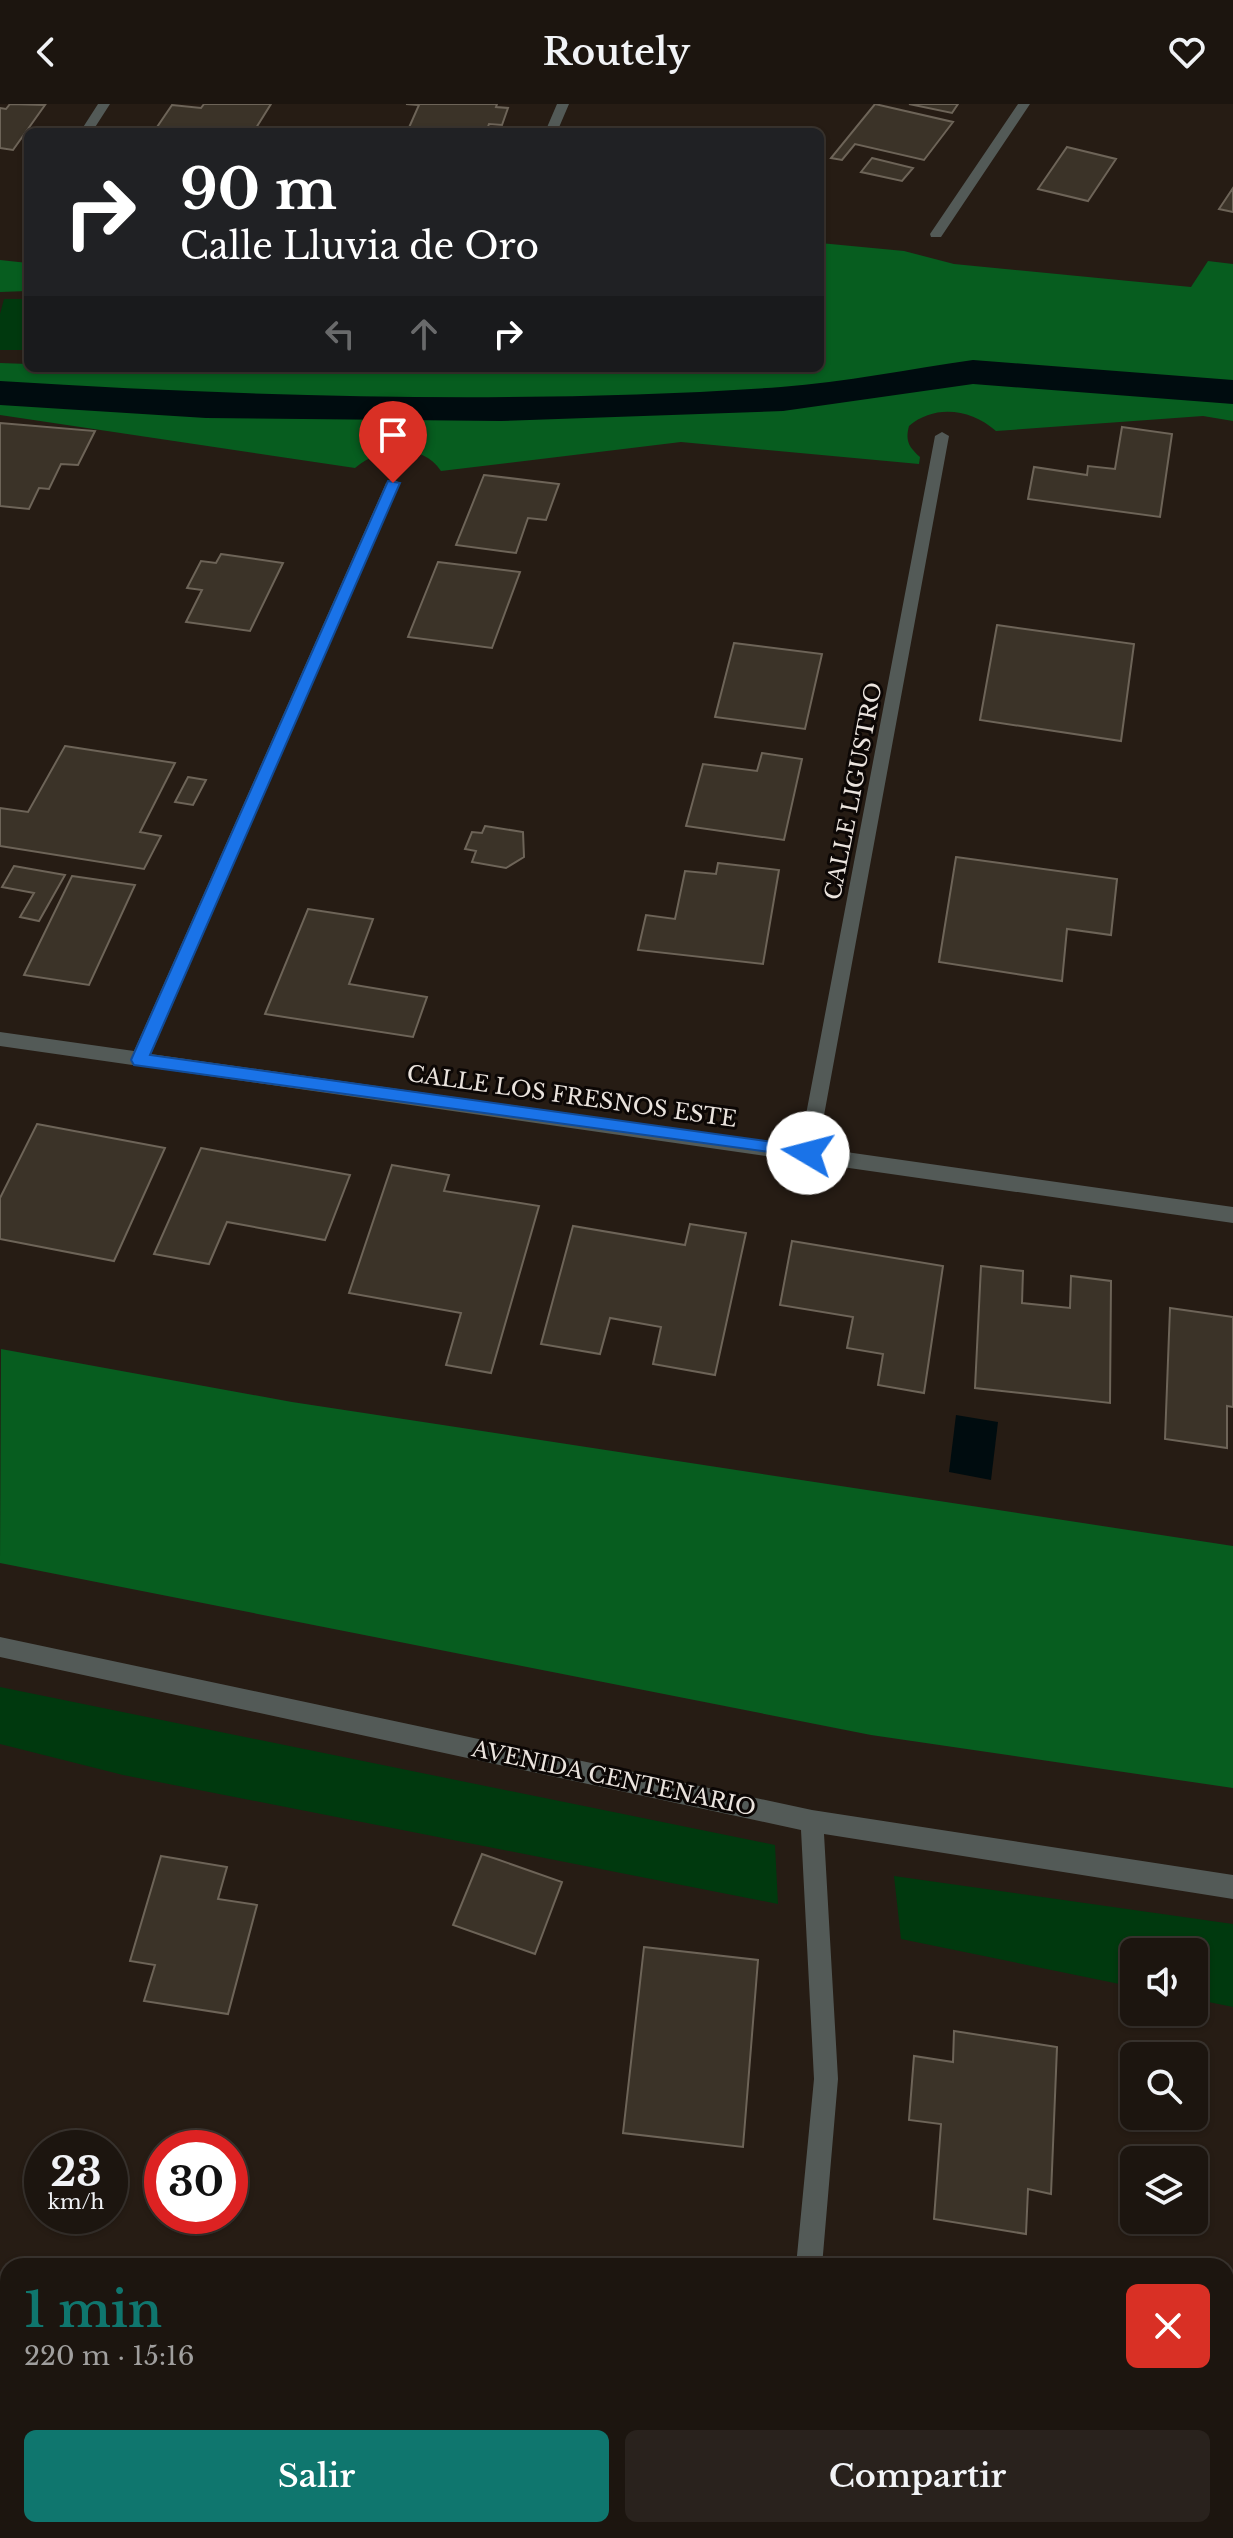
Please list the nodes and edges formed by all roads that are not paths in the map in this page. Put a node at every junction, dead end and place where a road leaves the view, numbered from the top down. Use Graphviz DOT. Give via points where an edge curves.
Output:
graph roads {
  1 [pos="104,104"];
  2 [pos="563,104"];
  3 [pos="1024,104"];
  4 [pos="89,128"];
  5 [pos="553,128"];
  6 [pos="936,234"];
  7 [pos="942,436"];
  8 [pos="393,483"];
  9 [pos="0,1040"];
  10 [pos="139,1060"];
  11 [pos="808,1153"];
  12 [pos="1233,1215"];
  13 [pos="0,1647"];
  14 [pos="812,1821"];
  15 [pos="1233,1887"];
  16 [pos="810,2258"];
  1 -- 4 [label="street"];
  2 -- 5 [label="street"];
  3 -- 6 [label="street"];
  7 -- 11 [label="street, CALLE LIGUSTRO"];
  8 -- 10 [label="street"];
  9 -- 10 [label="street, CALLE LOS FRESNOS ESTE"];
  10 -- 11 [label="street, CALLE LOS FRESNOS ESTE"];
  11 -- 12 [label="street, CALLE LOS FRESNOS ESTE"];
  13 -- 14 [label="street, AVENIDA CENTENARIO"];
  14 -- 15 [label="street, AVENIDA CENTENARIO"];
  14 -- 16 [label="street" via="826,2079"];
}
